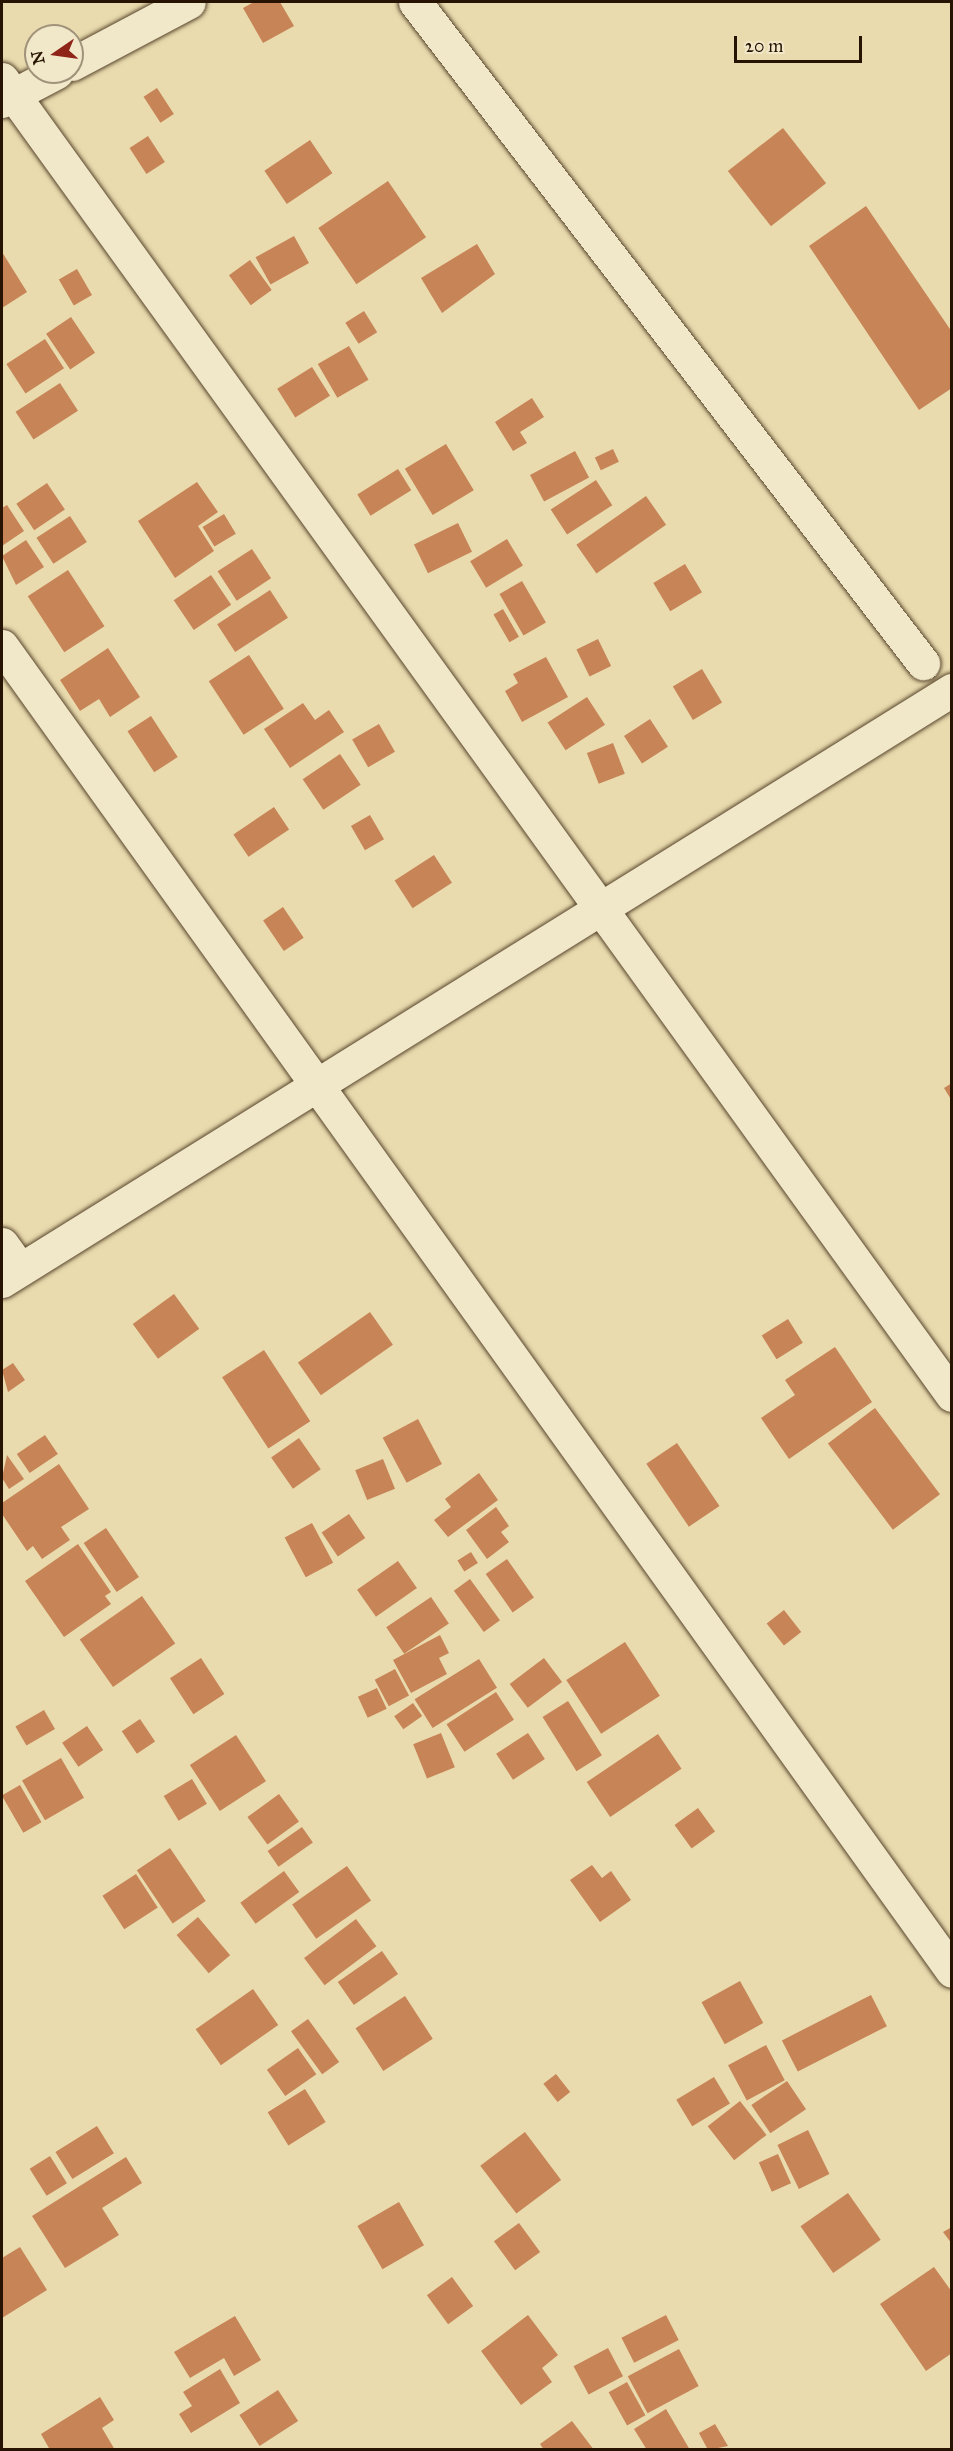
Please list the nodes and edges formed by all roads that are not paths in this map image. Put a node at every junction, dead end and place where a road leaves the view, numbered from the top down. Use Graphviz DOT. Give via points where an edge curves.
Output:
graph roads {
  1 [pos="189,2"];
  2 [pos="416,2"];
  3 [pos="84,58"];
  4 [pos="26,84"];
  5 [pos="5,92"];
  6 [pos="2,646"];
  7 [pos="923,663"];
  8 [pos="951,690"];
  9 [pos="601,910"];
  10 [pos="319,1088"];
  11 [pos="8,1265"];
  12 [pos="951,1395"];
  13 [pos="951,1971"];
  1 -- 3 [label="street"];
  2 -- 7 [label="street"];
  4 -- 5 [label="street"];
  5 -- 9 [label="street"];
  6 -- 10 [label="street"];
  8 -- 9 [label="street"];
  9 -- 10 [label="street"];
  9 -- 12 [label="street"];
  10 -- 11 [label="street"];
  10 -- 13 [label="street"];
}
